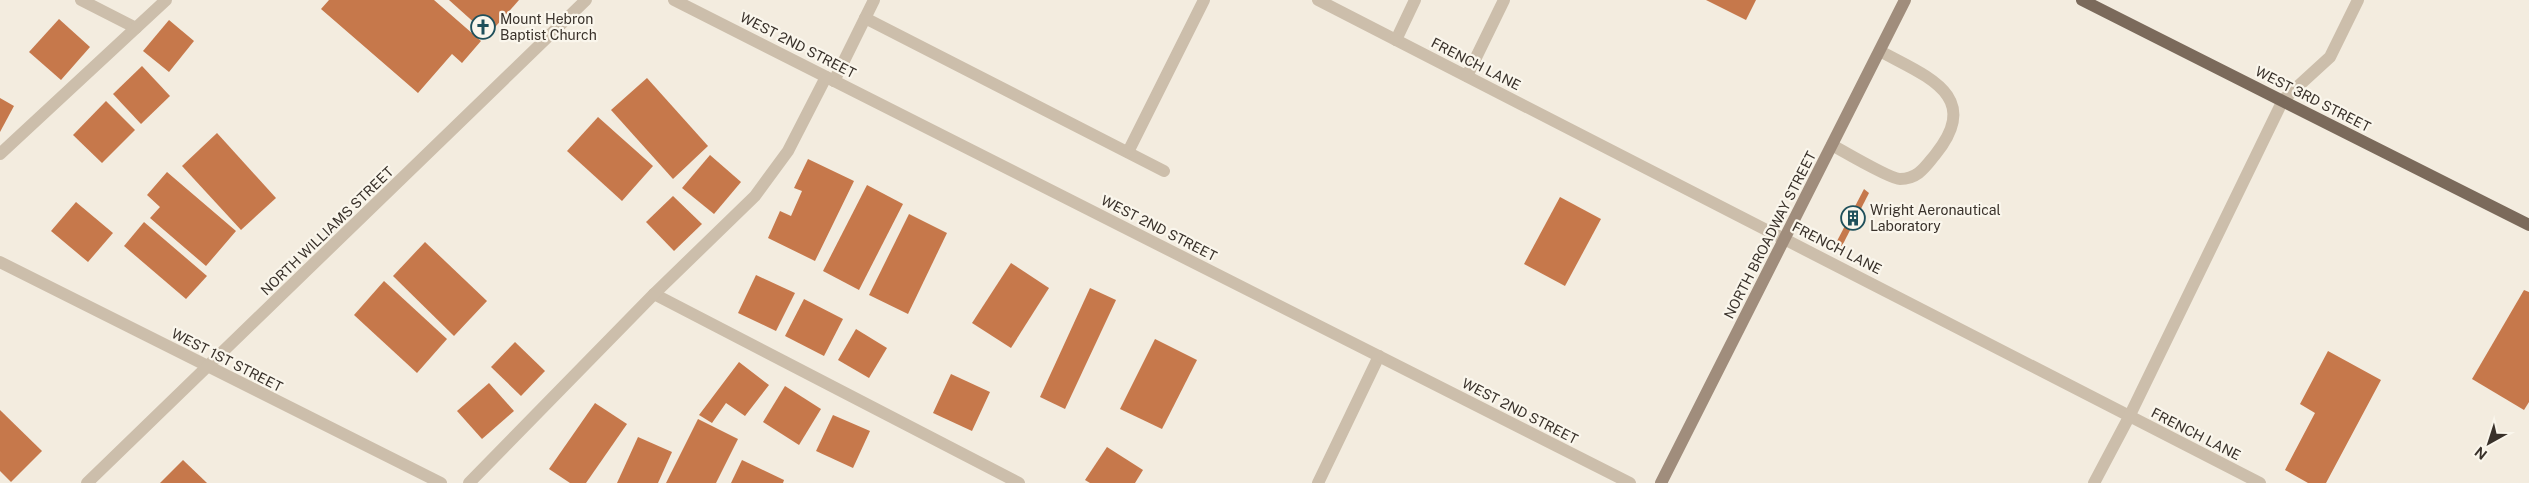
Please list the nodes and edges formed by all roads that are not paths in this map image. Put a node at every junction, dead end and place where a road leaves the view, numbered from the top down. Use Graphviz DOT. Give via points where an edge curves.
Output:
graph roads {
  1 [pos="81,0"];
  2 [pos="166,0"];
  3 [pos="586,0"];
  4 [pos="674,0"];
  5 [pos="874,0"];
  6 [pos="1204,0"];
  7 [pos="1318,0"];
  8 [pos="1415,0"];
  9 [pos="1504,0"];
  10 [pos="1905,0"];
  11 [pos="2082,0"];
  12 [pos="2358,0"];
  13 [pos="866,18"];
  14 [pos="136,28"];
  15 [pos="1396,40"];
  16 [pos="1880,50"];
  17 [pos="1467,76"];
  18 [pos="830,79"];
  19 [pos="2283,100"];
  20 [pos="1832,145"];
  21 [pos="1128,152"];
  22 [pos="0,154"];
  23 [pos="1164,171"];
  24 [pos="2529,225"];
  25 [pos="1785,238"];
  26 [pos="0,262"];
  27 [pos="654,294"];
  28 [pos="1379,356"];
  29 [pos="208,367"];
  30 [pos="2129,417"];
  31 [pos="87,483"];
  32 [pos="441,483"];
  33 [pos="469,483"];
  34 [pos="1019,483"];
  35 [pos="1318,483"];
  36 [pos="1630,483"];
  37 [pos="1660,483"];
  38 [pos="2094,483"];
  39 [pos="2260,483"];
  1 -- 14 [label="street"];
  2 -- 14 [label="street"];
  3 -- 29 [label="street, NORTH WILLIAMS STREET"];
  4 -- 18 [label="street, WEST 2ND STREET"];
  5 -- 13 [label="street"];
  6 -- 21 [label="street"];
  7 -- 15 [label="street, FRENCH LANE"];
  8 -- 15 [label="street"];
  9 -- 17 [label="street"];
  10 -- 16 [label="street, NORTH BROADWAY STREET"];
  11 -- 19 [label="main road, WEST 3RD STREET"];
  12 -- 19 [label="street" via="2330,57"];
  13 -- 18 [label="street"];
  13 -- 21 [label="street"];
  14 -- 22 [label="street"];
  15 -- 17 [label="street, FRENCH LANE"];
  16 -- 20 [label="street, NORTH BROADWAY STREET"];
  16 -- 20 [label="street" via="1938,84 1951,99 1955,119 1940,149 1919,175 1898,179"];
  17 -- 25 [label="street, FRENCH LANE"];
  18 -- 27 [label="street" via="788,152 755,196"];
  18 -- 28 [label="street, WEST 2ND STREET"];
  19 -- 24 [label="main road, WEST 3RD STREET"];
  19 -- 30 [label="street"];
  20 -- 25 [label="street, NORTH BROADWAY STREET"];
  21 -- 23 [label="street"];
  25 -- 30 [label="street, FRENCH LANE"];
  25 -- 37 [label="street, NORTH BROADWAY STREET"];
  26 -- 29 [label="street, WEST 1ST STREET"];
  27 -- 33 [label="street"];
  27 -- 34 [label="street"];
  28 -- 35 [label="street"];
  28 -- 36 [label="street, WEST 2ND STREET"];
  29 -- 31 [label="street, NORTH WILLIAMS STREET"];
  29 -- 32 [label="street, WEST 1ST STREET"];
  30 -- 38 [label="street"];
  30 -- 39 [label="street, FRENCH LANE"];
}
